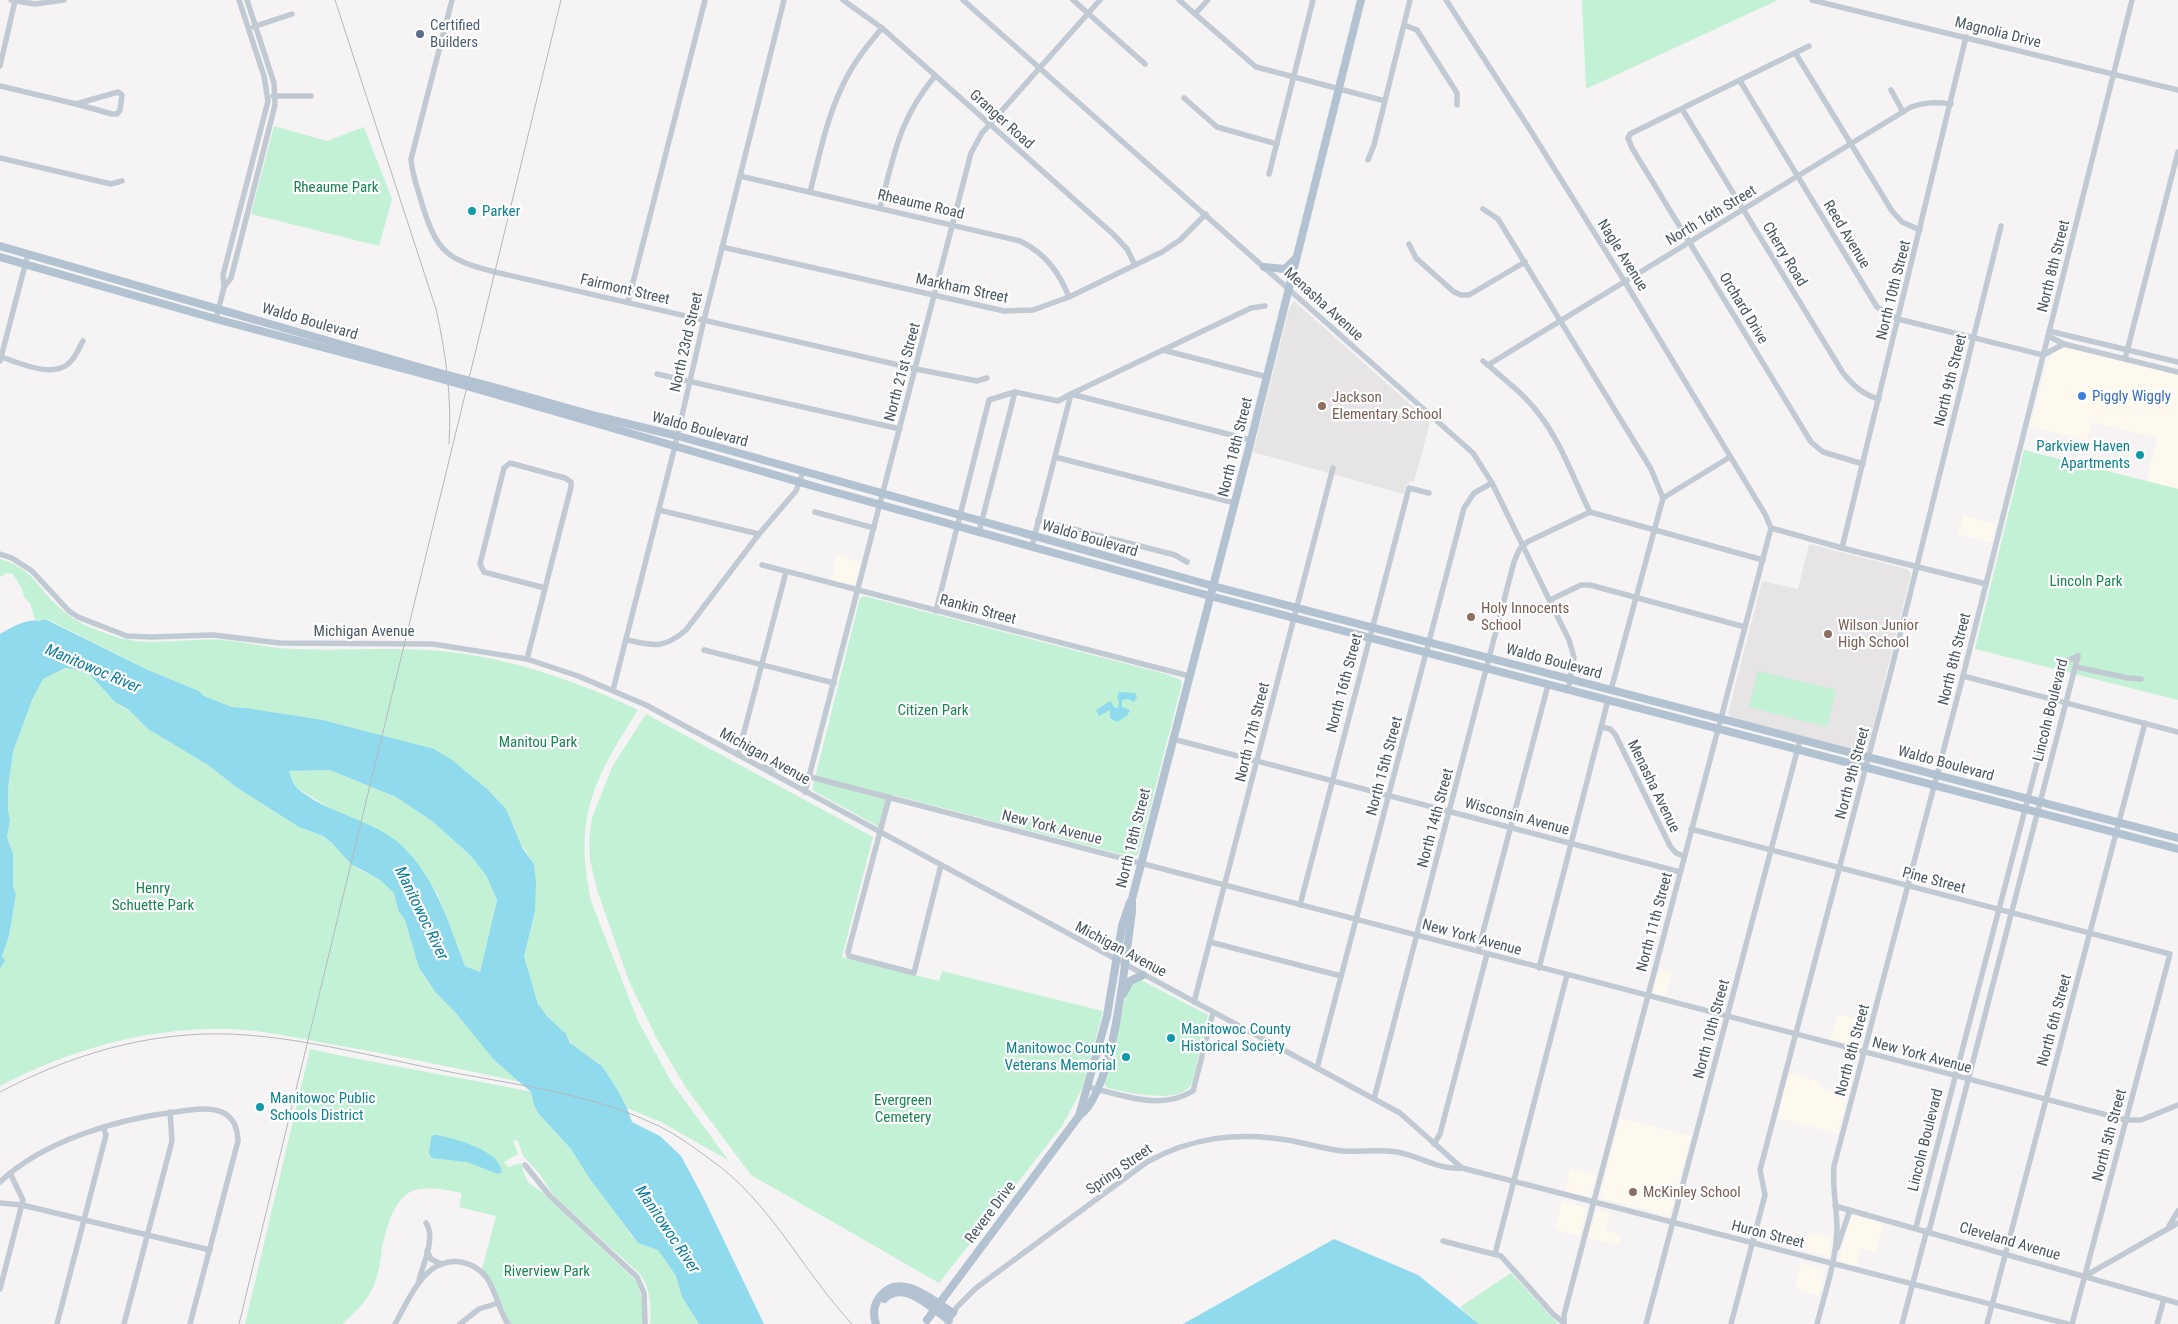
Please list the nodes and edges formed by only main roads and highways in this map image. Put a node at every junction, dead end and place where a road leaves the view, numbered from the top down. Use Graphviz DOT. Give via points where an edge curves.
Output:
graph roads {
  1 [pos="1361,0"];
  2 [pos="0,246"];
  3 [pos="0,258"];
  4 [pos="1297,258"];
  5 [pos="1264,267"];
  6 [pos="428,372"];
  7 [pos="485,388"];
  8 [pos="1213,586"];
  9 [pos="1210,596"];
  10 [pos="2178,838"];
  11 [pos="2178,849"];
  12 [pos="1132,899"];
  13 [pos="1143,975"];
  14 [pos="1120,1000"];
  15 [pos="1088,1088"];
  16 [pos="1098,1090"];
  17 [pos="1079,1116"];
  18 [pos="950,1319"];
  19 [pos="925,1322"];
  20 [pos="876,1324"];
  21 [pos="882,1324"];
  1 -- 4 [label="main road, North 18th Street"];
  2 -- 6 [label="main road, Waldo Boulevard"];
  3 -- 6 [label="main road, Waldo Boulevard" via="216,319"];
  4 -- 5 [label="main road" via="1285,269"];
  4 -- 8 [label="main road, North 18th Street"];
  6 -- 7 [label="main road, Waldo Boulevard, bridge"];
  7 -- 8 [label="main road, Waldo Boulevard" via="678,436"];
  7 -- 9 [label="main road, Waldo Boulevard" via="800,482"];
  8 -- 9 [label="main road, North 18th Street"];
  8 -- 10 [label="main road, Waldo Boulevard"];
  9 -- 11 [label="main road, Waldo Boulevard"];
  9 -- 12 [label="main road, North 18th Street"];
  12 -- 14 [label="main road, North 18th Street"];
  12 -- 15 [label="main road, North 18th Street" via="1122,926 1107,1016"];
  13 -- 14 [label="main road" via="1130,981"];
  14 -- 16 [label="main road, North 18th Street"];
  15 -- 17 [label="main road, Revere Drive"];
  16 -- 17 [label="main road, Revere Drive"];
  17 -- 19 [label="main road, Revere Drive, bridge"];
  18 -- 20 [label="main road" via="914,1289 899,1286 886,1290 876,1302"];
  18 -- 21 [label="main road" via="909,1292 899,1291 881,1304 879,1315"];
}
